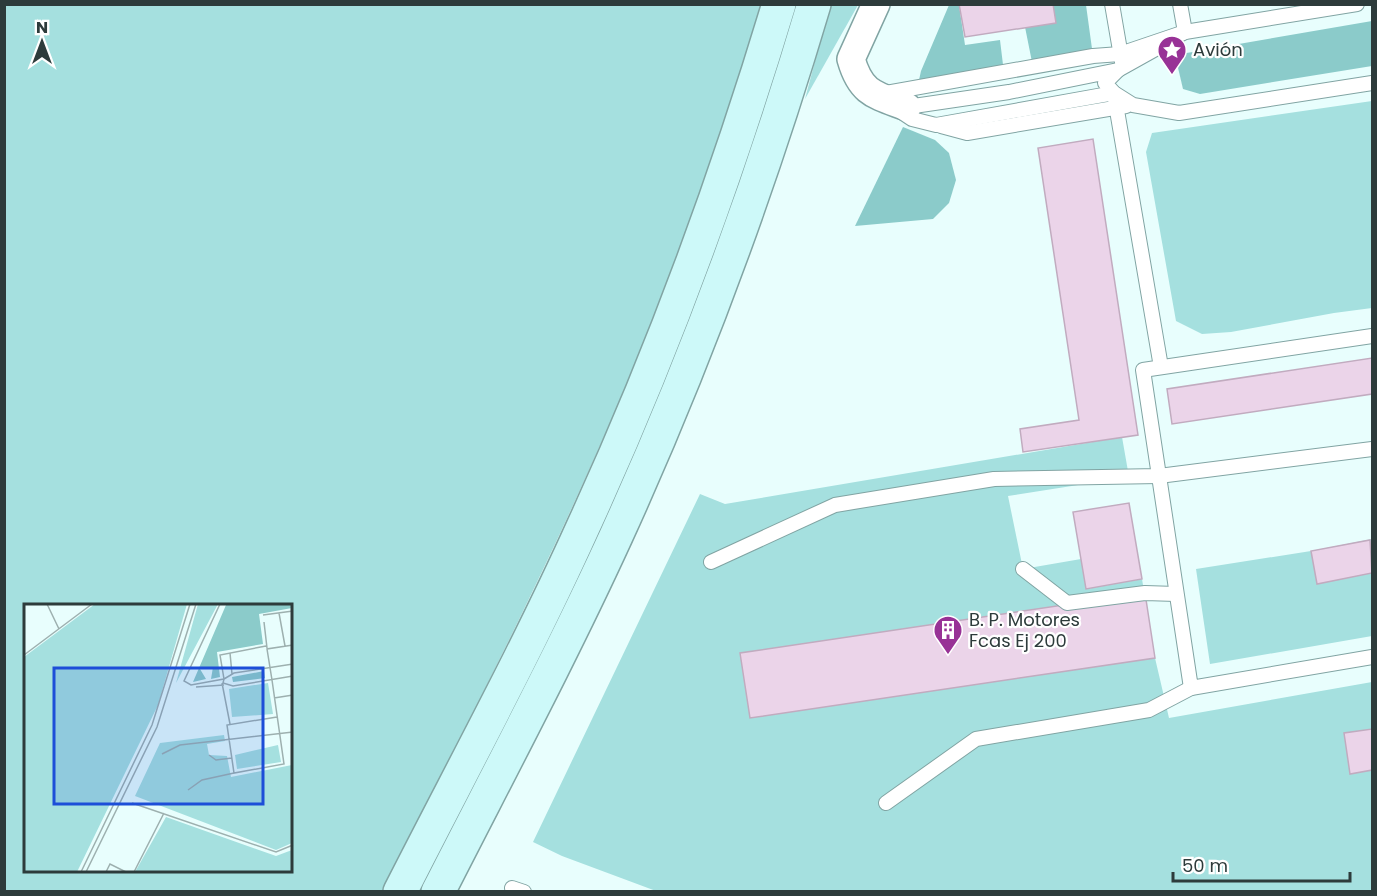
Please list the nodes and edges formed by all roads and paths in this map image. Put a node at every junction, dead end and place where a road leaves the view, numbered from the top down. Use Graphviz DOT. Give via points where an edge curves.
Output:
graph roads {
  1 [pos="779,4"];
  2 [pos="814,4"];
  3 [pos="876,4"];
  4 [pos="1112,4"];
  5 [pos="1180,4"];
  6 [pos="1357,4"];
  7 [pos="1185,32"];
  8 [pos="1120,54"];
  9 [pos="1121,69"];
  10 [pos="1372,83"];
  11 [pos="1114,93"];
  12 [pos="874,95"];
  13 [pos="1133,105"];
  14 [pos="907,107"];
  15 [pos="936,125"];
  16 [pos="1372,336"];
  17 [pos="1161,367"];
  18 [pos="1372,449"];
  19 [pos="1159,476"];
  20 [pos="711,562"];
  21 [pos="1023,569"];
  22 [pos="1176,594"];
  23 [pos="1372,657"];
  24 [pos="1191,688"];
  25 [pos="886,803"];
  26 [pos="400,891"];
  27 [pos="438,891"];
  1 -- 26 [label="main road" via="747,111 707,223 584,527"];
  2 -- 27 [label="main road" via="777,128 680,388 611,547"];
  3 -- 12 [label="street" via="851,59 857,80"];
  4 -- 8 [label="lane"];
  5 -- 7 [label="lane"];
  6 -- 7 [label="lane"];
  7 -- 8 [label="lane"];
  7 -- 9 [label="lane"];
  8 -- 9 [label="lane"];
  8 -- 12 [label="lane"];
  9 -- 11 [label="lane" via="1105,83"];
  9 -- 14 [label="lane"];
  10 -- 13 [label="lane" via="1179,113"];
  11 -- 13 [label="lane"];
  11 -- 15 [label="lane"];
  11 -- 17 [label="lane"];
  12 -- 14 [label="street"];
  12 -- 15 [label="lane" via="912,119"];
  13 -- 15 [label="lane" via="967,133"];
  16 -- 17 [label="lane"];
  17 -- 19 [label="lane" via="1143,370"];
  18 -- 19 [label="lane"];
  19 -- 20 [label="lane" via="994,479 835,505"];
  19 -- 22 [label="lane"];
  21 -- 22 [label="lane" via="1067,603 1145,593"];
  22 -- 24 [label="lane"];
  23 -- 24 [label="lane"];
  24 -- 25 [label="lane" via="1149,710 976,739"];
}
